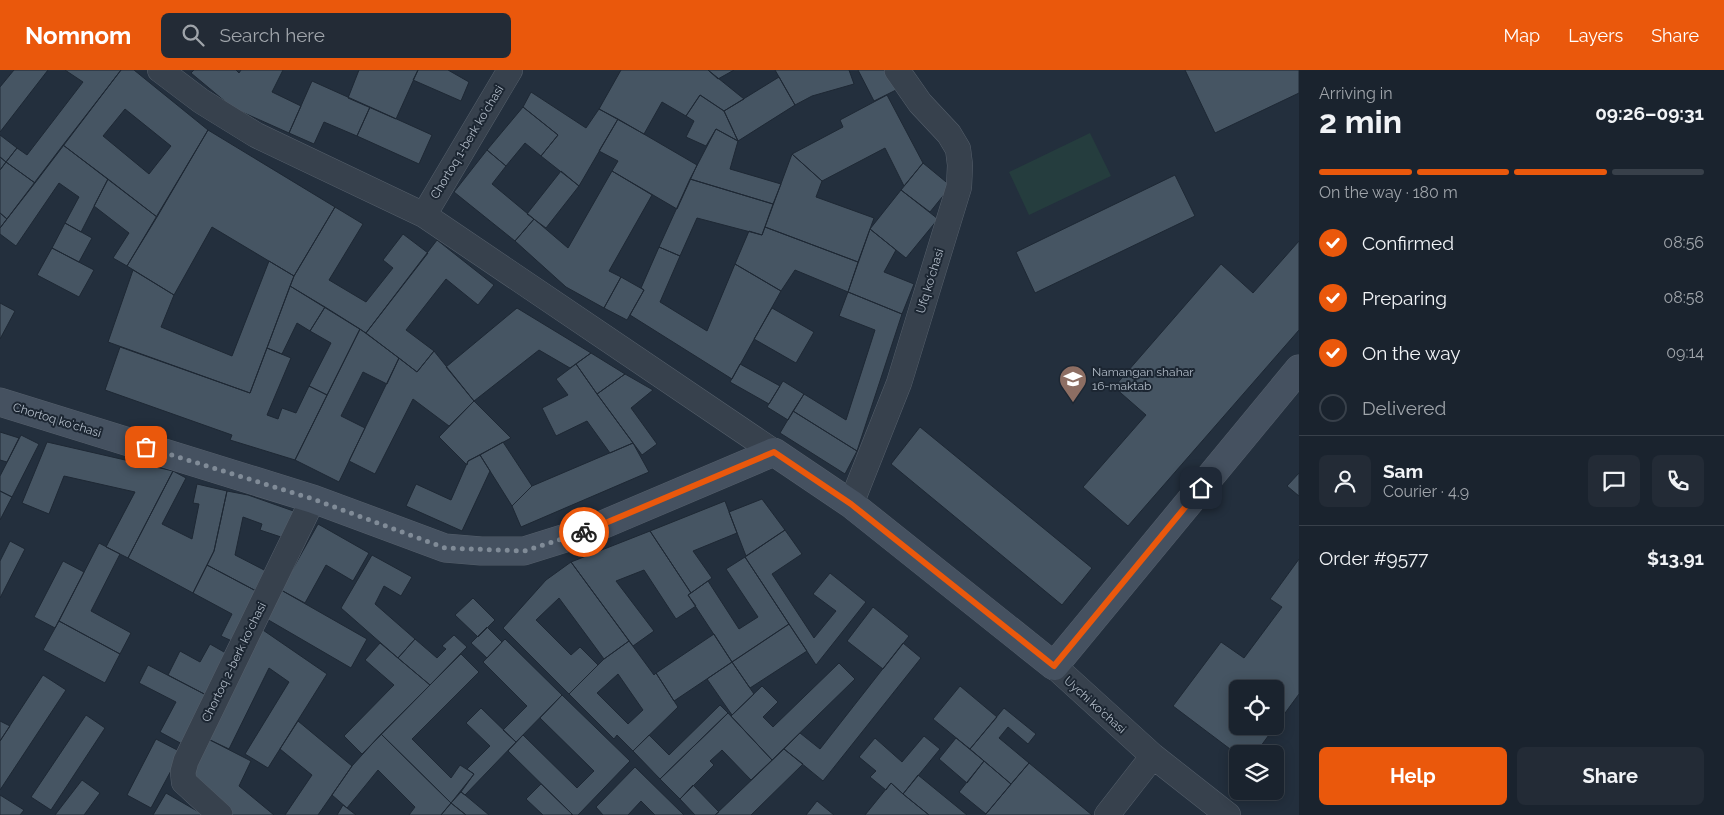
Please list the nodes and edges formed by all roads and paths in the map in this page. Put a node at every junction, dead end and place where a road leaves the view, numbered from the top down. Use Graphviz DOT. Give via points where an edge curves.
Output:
graph roads {
  1 [pos="160,70"];
  2 [pos="510,70"];
  3 [pos="898,70"];
  4 [pos="424,215"];
  5 [pos="1299,369"];
  6 [pos="0,402"];
  7 [pos="774,452"];
  8 [pos="313,499"];
  9 [pos="851,504"];
  10 [pos="1054,666"];
  11 [pos="1152,756"];
  12 [pos="220,815"];
  13 [pos="1107,815"];
  14 [pos="1228,815"];
  1 -- 4 [label="street" via="201,101 256,135"];
  2 -- 4 [label="street, Chortoq 1-berk koʻchasi"];
  3 -- 9 [label="street, Ufq koʻchasi" via="958,149 959,187 898,383"];
  4 -- 7 [label="street"];
  5 -- 10 [label="main road, Uychi ko'chasi"];
  6 -- 8 [label="main road, Chortoq koʻchasi"];
  7 -- 8 [label="main road, Chortoq koʻchasi" via="588,530 524,551 445,548"];
  7 -- 9 [label="main road"];
  8 -- 12 [label="street, Chortoq 2-berk koʻchasi" via="186,761 184,782"];
  9 -- 10 [label="main road"];
  10 -- 11 [label="street, Uychi ko'chasi"];
  11 -- 13 [label="street"];
  11 -- 14 [label="street, Uychi ko'chasi"];
}
